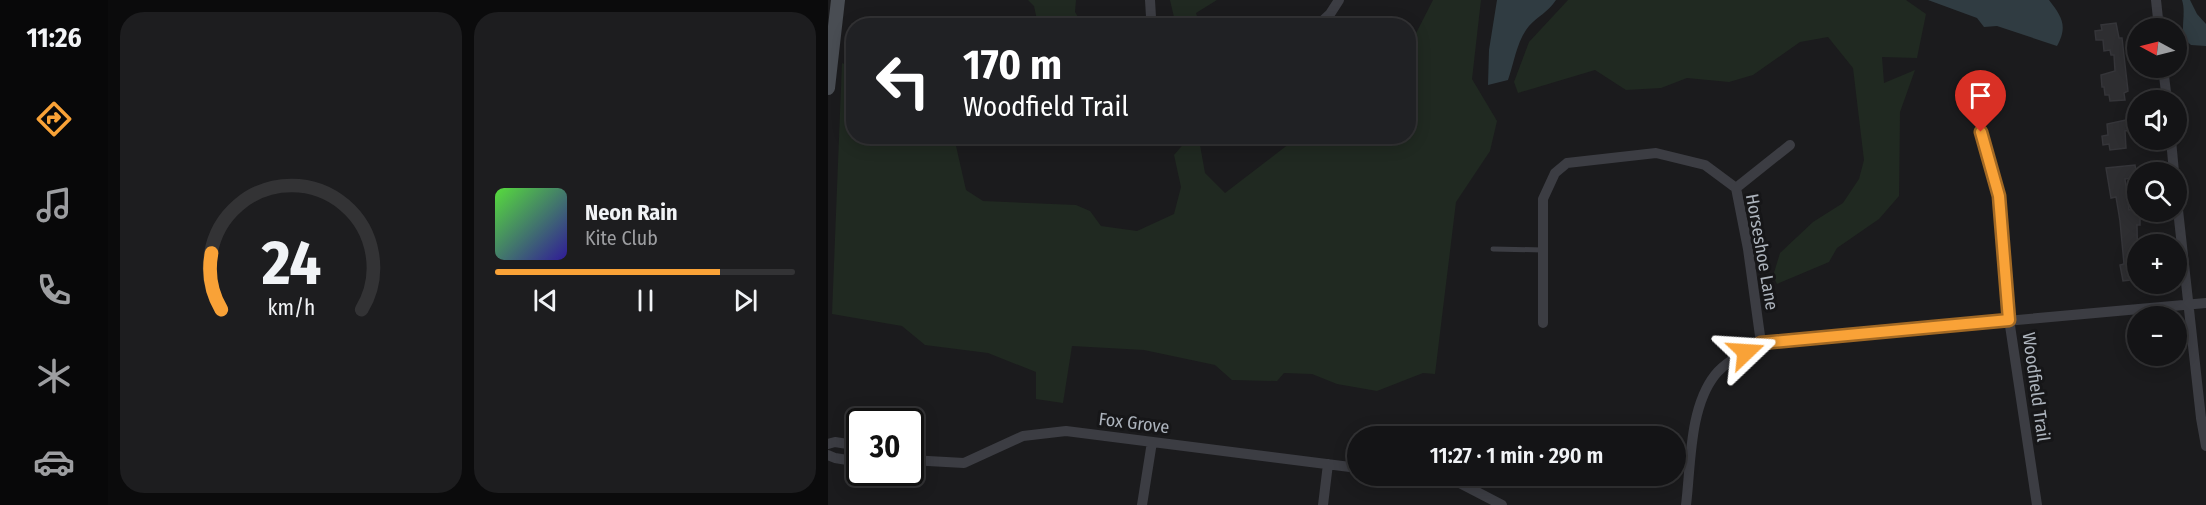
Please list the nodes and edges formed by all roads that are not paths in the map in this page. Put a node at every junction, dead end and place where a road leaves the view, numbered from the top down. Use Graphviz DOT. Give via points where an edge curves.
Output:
graph roads {
  1 [pos="838,0"];
  2 [pos="1150,0"];
  3 [pos="1339,0"];
  4 [pos="2156,0"];
  5 [pos="1151,18"];
  6 [pos="1326,18"];
  7 [pos="2158,18"];
  8 [pos="828,88"];
  9 [pos="1981,132"];
  10 [pos="1790,145"];
  11 [pos="1736,188"];
  12 [pos="2179,222"];
  13 [pos="1493,249"];
  14 [pos="1543,250"];
  15 [pos="2206,303"];
  16 [pos="2189,304"];
  17 [pos="2009,320"];
  18 [pos="1543,323"];
  19 [pos="1761,343"];
  20 [pos="1152,442"];
  21 [pos="828,444"];
  22 [pos="846,444"];
  23 [pos="2206,446"];
  24 [pos="828,455"];
  25 [pos="846,460"];
  26 [pos="924,461"];
  27 [pos="1328,464"];
  28 [pos="1347,467"];
  29 [pos="1465,486"];
  30 [pos="1142,505"];
  31 [pos="1323,505"];
  32 [pos="1502,505"];
  33 [pos="1686,505"];
  34 [pos="2037,505"];
  1 -- 8 [label="street"];
  2 -- 5 [label="street"];
  3 -- 6 [label="street"];
  4 -- 7 [label="street"];
  9 -- 17 [label="street, Woodfield Trail" via="1999,196"];
  10 -- 11 [label="street"];
  11 -- 14 [label="street, Horseshoe Lane" via="1705,165 1656,153 1567,163 1554,173 1543,199"];
  11 -- 19 [label="street, Horseshoe Lane"];
  12 -- 16 [label="street"];
  13 -- 14 [label="lane"];
  14 -- 18 [label="street, Horseshoe Lane"];
  15 -- 16 [label="street"];
  16 -- 17 [label="street"];
  16 -- 23 [label="street"];
  17 -- 19 [label="street"];
  17 -- 34 [label="street, Woodfield Trail"];
  19 -- 33 [label="street" via="1716,373 1702,396"];
  20 -- 26 [label="street, Fox Grove" via="1066,431 1023,436 964,463"];
  20 -- 27 [label="street, Fox Grove"];
  20 -- 30 [label="street"];
  21 -- 22 [label="street"];
  24 -- 25 [label="street"];
  27 -- 28 [label="street, Fox Grove"];
  27 -- 31 [label="street"];
  29 -- 32 [label="street"];
}
